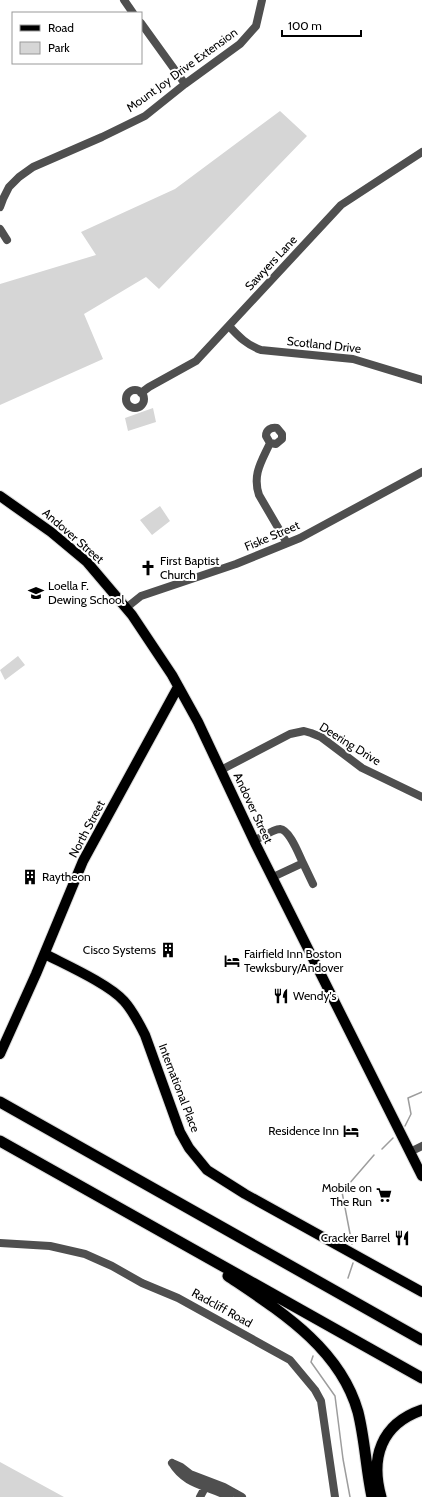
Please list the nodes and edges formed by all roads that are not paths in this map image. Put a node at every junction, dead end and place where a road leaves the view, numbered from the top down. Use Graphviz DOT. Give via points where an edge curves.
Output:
graph roads {
  1 [pos="124,0"];
  2 [pos="262,0"];
  3 [pos="132,12"];
  4 [pos="142,24"];
  5 [pos="185,84"];
  6 [pos="422,152"];
  7 [pos="0,207"];
  8 [pos="0,229"];
  9 [pos="7,240"];
  10 [pos="229,326"];
  11 [pos="422,380"];
  12 [pos="141,393"];
  13 [pos="270,443"];
  14 [pos="422,472"];
  15 [pos="0,496"];
  16 [pos="287,543"];
  17 [pos="126,608"];
  18 [pos="178,687"];
  19 [pos="221,770"];
  20 [pos="422,797"];
  21 [pos="254,841"];
  22 [pos="302,863"];
  23 [pos="273,877"];
  24 [pos="313,884"];
  25 [pos="45,954"];
  26 [pos="0,1054"];
  27 [pos="0,1102"];
  28 [pos="0,1141"];
  29 [pos="422,1146"];
  30 [pos="410,1152"];
  31 [pos="422,1176"];
  32 [pos="150,1225"];
  33 [pos="0,1243"];
  34 [pos="362,1258"];
  35 [pos="422,1292"];
  36 [pos="422,1298"];
  37 [pos="422,1340"];
  38 [pos="422,1378"];
  39 [pos="422,1410"];
  40 [pos="209,1488"];
  41 [pos="200,1497"];
  42 [pos="229,1497"];
  43 [pos="242,1497"];
  44 [pos="335,1497"];
  45 [pos="372,1497"];
  46 [pos="381,1497"];
  1 -- 3 [label="street"];
  2 -- 5 [label="street, Mount Joy Drive Extension" via="256,26 249,36"];
  4 -- 5 [label="street"];
  5 -- 7 [label="street, Mount Joy Drive Extension" via="144,116 102,138 28,170 9,187"];
  6 -- 10 [label="street, Sawyers Lane" via="341,205"];
  8 -- 9 [label="street"];
  10 -- 11 [label="street, Scotland Drive" via="251,347 261,350 353,358"];
  10 -- 12 [label="street, Sawyers Lane" via="196,361"];
  13 -- 16 [label="street" via="256,476 257,489"];
  14 -- 16 [label="street, Fiske Street"];
  15 -- 17 [label="main road, Andover Street" via="51,532 87,562"];
  16 -- 17 [label="street, Fiske Street" via="228,567 141,596"];
  17 -- 18 [label="main road, Andover Street"];
  18 -- 19 [label="main road, Andover Street"];
  18 -- 25 [label="main road, North Street" via="83,862"];
  19 -- 20 [label="street, Deering Drive" via="290,734 304,731 321,738 362,768"];
  19 -- 21 [label="main road, Andover Street"];
  21 -- 22 [label="street" via="278,830 284,830 288,833"];
  21 -- 23 [label="main road, Andover Street"];
  22 -- 23 [label="street"];
  22 -- 24 [label="street"];
  23 -- 30 [label="main road, Andover Street"];
  25 -- 26 [label="main road, North Street"];
  25 -- 34 [label="main road, International Place" via="102,984 125,1001 145,1035 180,1132 207,1170 245,1194"];
  27 -- 37 [label="highway"];
  28 -- 32 [label="highway"];
  29 -- 30 [label="street"];
  30 -- 31 [label="main road, Andover Street"];
  32 -- 38 [label="highway"];
  32 -- 45 [label="highway" via="268,1304 328,1355 346,1383 356,1405"];
  33 -- 44 [label="street, Radcliff Road" via="57,1248 100,1260 142,1283 178,1298 290,1360 320,1398"];
  34 -- 35 [label="main road, International Place"];
  34 -- 36 [label="main road, International Place" via="385,1276"];
  39 -- 46 [label="highway" via="398,1422 382,1443 376,1472"];
  40 -- 41 [label="street"];
  40 -- 42 [label="street"];
  40 -- 43 [label="street" via="224,1487"];
}
